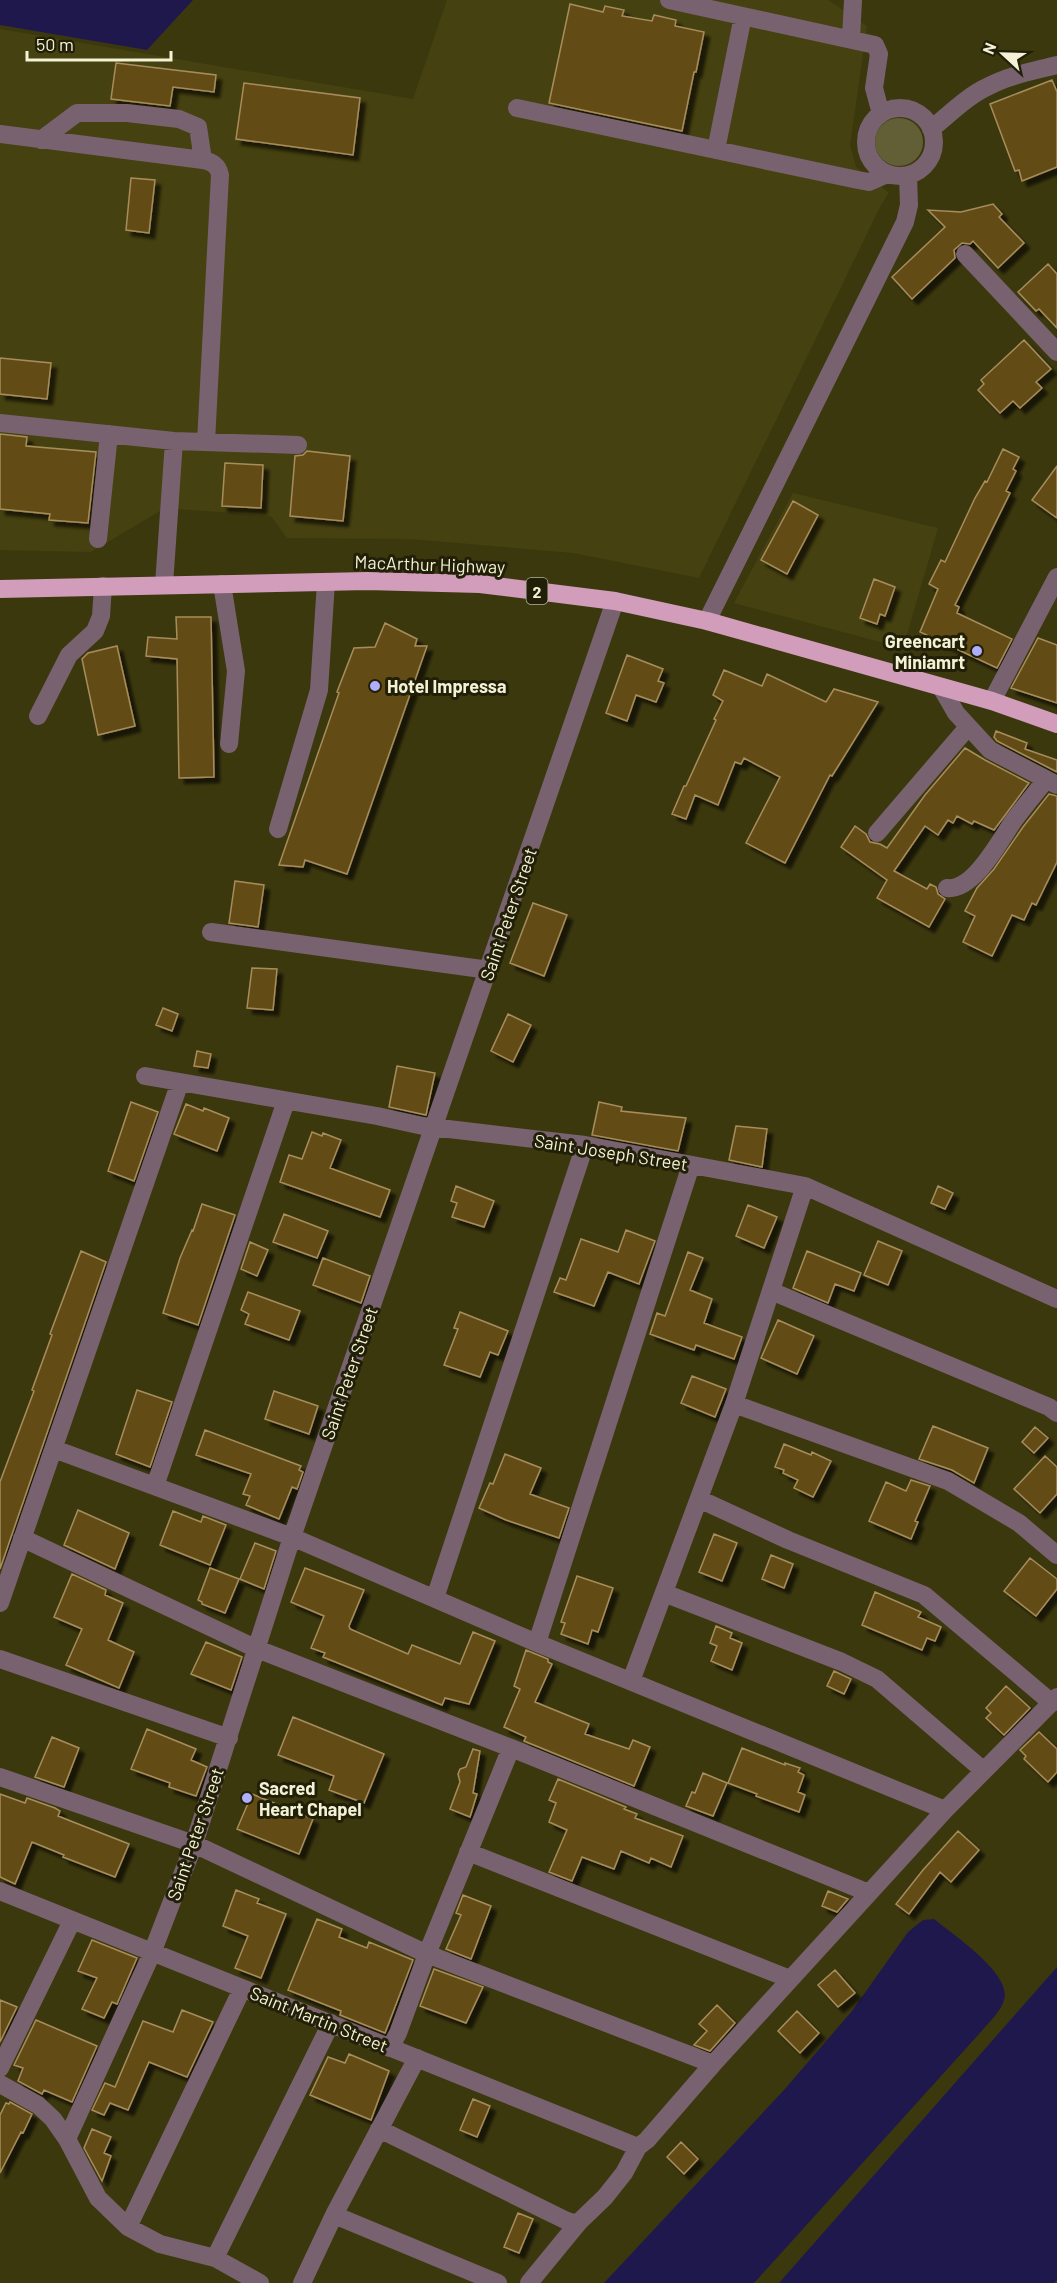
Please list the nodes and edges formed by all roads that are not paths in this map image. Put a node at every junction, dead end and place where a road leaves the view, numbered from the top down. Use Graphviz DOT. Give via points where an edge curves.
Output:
graph roads {
  1 [pos="669,0"];
  2 [pos="853,0"];
  3 [pos="743,16"];
  4 [pos="851,39"];
  5 [pos="1057,65"];
  6 [pos="517,108"];
  7 [pos="881,114"];
  8 [pos="931,129"];
  9 [pos="0,134"];
  10 [pos="41,140"];
  11 [pos="716,150"];
  12 [pos="203,160"];
  13 [pos="887,174"];
  14 [pos="908,176"];
  15 [pos="965,255"];
  16 [pos="1057,352"];
  17 [pos="0,423"];
  18 [pos="109,434"];
  19 [pos="174,441"];
  20 [pos="206,442"];
  21 [pos="298,445"];
  22 [pos="98,538"];
  23 [pos="1057,577"];
  24 [pos="326,582"];
  25 [pos="222,584"];
  26 [pos="164,585"];
  27 [pos="103,586"];
  28 [pos="0,589"];
  29 [pos="615,601"];
  30 [pos="706,621"];
  31 [pos="941,687"];
  32 [pos="992,701"];
  33 [pos="38,716"];
  34 [pos="1057,724"];
  35 [pos="968,727"];
  36 [pos="229,744"];
  37 [pos="1052,782"];
  38 [pos="278,829"];
  39 [pos="878,833"];
  40 [pos="947,888"];
  41 [pos="211,932"];
  42 [pos="489,970"];
  43 [pos="145,1076"];
  44 [pos="180,1082"];
  45 [pos="286,1101"];
  46 [pos="434,1127"];
  47 [pos="585,1145"];
  48 [pos="691,1165"];
  49 [pos="805,1186"];
  50 [pos="771,1291"];
  51 [pos="1057,1299"];
  52 [pos="734,1404"];
  53 [pos="1057,1413"];
  54 [pos="54,1449"];
  55 [pos="155,1486"];
  56 [pos="699,1499"];
  57 [pos="292,1537"];
  58 [pos="22,1538"];
  59 [pos="1057,1555"];
  60 [pos="664,1593"];
  61 [pos="435,1598"];
  62 [pos="0,1603"];
  63 [pos="537,1643"];
  64 [pos="257,1649"];
  65 [pos="0,1659"];
  66 [pos="631,1682"];
  67 [pos="1054,1700"];
  68 [pos="229,1738"];
  69 [pos="511,1748"];
  70 [pos="984,1771"];
  71 [pos="0,1777"];
  72 [pos="945,1810"];
  73 [pos="194,1844"];
  74 [pos="468,1852"];
  75 [pos="0,1891"];
  76 [pos="869,1893"];
  77 [pos="72,1921"];
  78 [pos="152,1953"];
  79 [pos="427,1954"];
  80 [pos="790,1979"];
  81 [pos="242,1989"];
  82 [pos="331,2023"];
  83 [pos="390,2048"];
  84 [pos="417,2058"];
  85 [pos="713,2064"];
  86 [pos="0,2068"];
  87 [pos="0,2084"];
  88 [pos="379,2129"];
  89 [pos="67,2139"];
  90 [pos="638,2147"];
  91 [pos="334,2216"];
  92 [pos="579,2222"];
  93 [pos="128,2227"];
  94 [pos="215,2258"];
  95 [pos="260,2283"];
  96 [pos="302,2283"];
  97 [pos="498,2283"];
  98 [pos="529,2283"];
  1 -- 3 [label="street"];
  2 -- 4 [label="street"];
  3 -- 4 [label="street"];
  3 -- 11 [label="street"];
  4 -- 7 [label="street" via="879,49 874,88"];
  5 -- 8 [label="street" via="989,86"];
  6 -- 11 [label="street"];
  7 -- 8 [label="street" via="892,109 915,111"];
  7 -- 13 [label="street" via="868,130 866,151 878,169"];
  8 -- 14 [label="street" via="933,152 919,171"];
  9 -- 10 [label="street"];
  10 -- 12 [label="street"];
  10 -- 12 [label="street" via="77,113 179,119 198,127"];
  11 -- 13 [label="street" via="869,182"];
  12 -- 20 [label="street" via="212,162 220,175"];
  13 -- 14 [label="street"];
  14 -- 30 [label="street" via="905,222"];
  15 -- 16 [label="street"];
  17 -- 18 [label="street"];
  18 -- 19 [label="street"];
  18 -- 22 [label="street"];
  19 -- 20 [label="street"];
  19 -- 26 [label="street"];
  20 -- 21 [label="street"];
  23 -- 32 [label="street"];
  24 -- 25 [label="highway, MacArthur Highway / 2"];
  24 -- 29 [label="highway, MacArthur Highway / 2" via="480,584"];
  24 -- 38 [label="street" via="319,690"];
  25 -- 26 [label="highway, MacArthur Highway / 2"];
  25 -- 36 [label="street" via="236,671"];
  26 -- 27 [label="highway, MacArthur Highway / 2"];
  27 -- 28 [label="highway, MacArthur Highway / 2"];
  27 -- 33 [label="street" via="101,616 95,631 69,655"];
  29 -- 30 [label="highway, MacArthur Highway / 2"];
  29 -- 42 [label="street, Saint Peter Street"];
  30 -- 31 [label="highway, MacArthur Highway / 2"];
  31 -- 32 [label="highway, MacArthur Highway / 2"];
  31 -- 35 [label="street"];
  32 -- 34 [label="highway, MacArthur Highway / 2"];
  35 -- 37 [label="street" via="990,750"];
  35 -- 39 [label="street"];
  37 -- 40 [label="street" via="1014,820 982,866 959,887"];
  41 -- 42 [label="street"];
  42 -- 46 [label="street, Saint Peter Street"];
  43 -- 44 [label="street, Saint Joseph Street"];
  44 -- 45 [label="street, Saint Joseph Street"];
  44 -- 54 [label="street"];
  45 -- 46 [label="street, Saint Joseph Street"];
  45 -- 55 [label="street"];
  46 -- 47 [label="street, Saint Joseph Street"];
  46 -- 57 [label="street, Saint Peter Street"];
  47 -- 48 [label="street, Saint Joseph Street"];
  47 -- 61 [label="street"];
  48 -- 49 [label="street, Saint Joseph Street"];
  48 -- 63 [label="street"];
  49 -- 50 [label="street"];
  49 -- 51 [label="street, Saint Joseph Street"];
  50 -- 52 [label="street"];
  50 -- 53 [label="street"];
  52 -- 56 [label="street"];
  52 -- 59 [label="street" via="948,1481 1019,1523"];
  54 -- 55 [label="street"];
  54 -- 58 [label="street"];
  55 -- 57 [label="street"];
  56 -- 60 [label="street"];
  56 -- 67 [label="street" via="924,1595"];
  57 -- 61 [label="street"];
  57 -- 64 [label="street, Saint Peter Street"];
  58 -- 62 [label="street"];
  58 -- 64 [label="street"];
  60 -- 66 [label="street"];
  60 -- 70 [label="street" via="877,1679"];
  61 -- 63 [label="street"];
  63 -- 66 [label="street"];
  64 -- 68 [label="street, Saint Peter Street"];
  64 -- 69 [label="street"];
  65 -- 68 [label="street"];
  66 -- 72 [label="street"];
  67 -- 70 [label="street"];
  68 -- 73 [label="street, Saint Peter Street"];
  69 -- 74 [label="street"];
  69 -- 76 [label="street"];
  70 -- 72 [label="street"];
  71 -- 73 [label="street"];
  72 -- 76 [label="street"];
  73 -- 78 [label="street, Saint Peter Street"];
  73 -- 79 [label="street"];
  74 -- 79 [label="street"];
  74 -- 80 [label="street"];
  75 -- 77 [label="street, Saint Martin Street"];
  76 -- 80 [label="street"];
  77 -- 78 [label="street, Saint Martin Street"];
  77 -- 86 [label="street"];
  78 -- 81 [label="street, Saint Martin Street"];
  78 -- 89 [label="street, Saint Peter Street"];
  79 -- 83 [label="street"];
  79 -- 85 [label="street"];
  80 -- 85 [label="street"];
  81 -- 82 [label="street, Saint Martin Street"];
  81 -- 93 [label="street"];
  82 -- 83 [label="street, Saint Martin Street"];
  82 -- 94 [label="street"];
  83 -- 84 [label="street, Saint Martin Street"];
  84 -- 88 [label="street"];
  84 -- 90 [label="street, Saint Martin Street"];
  85 -- 90 [label="street"];
  87 -- 89 [label="street" via="38,2105"];
  88 -- 91 [label="street"];
  88 -- 92 [label="street" via="565,2220"];
  89 -- 93 [label="street" via="98,2198"];
  90 -- 92 [label="street" via="605,2197"];
  91 -- 96 [label="street"];
  91 -- 97 [label="street"];
  92 -- 98 [label="street"];
  93 -- 94 [label="street" via="160,2244"];
  94 -- 95 [label="street"];
}
